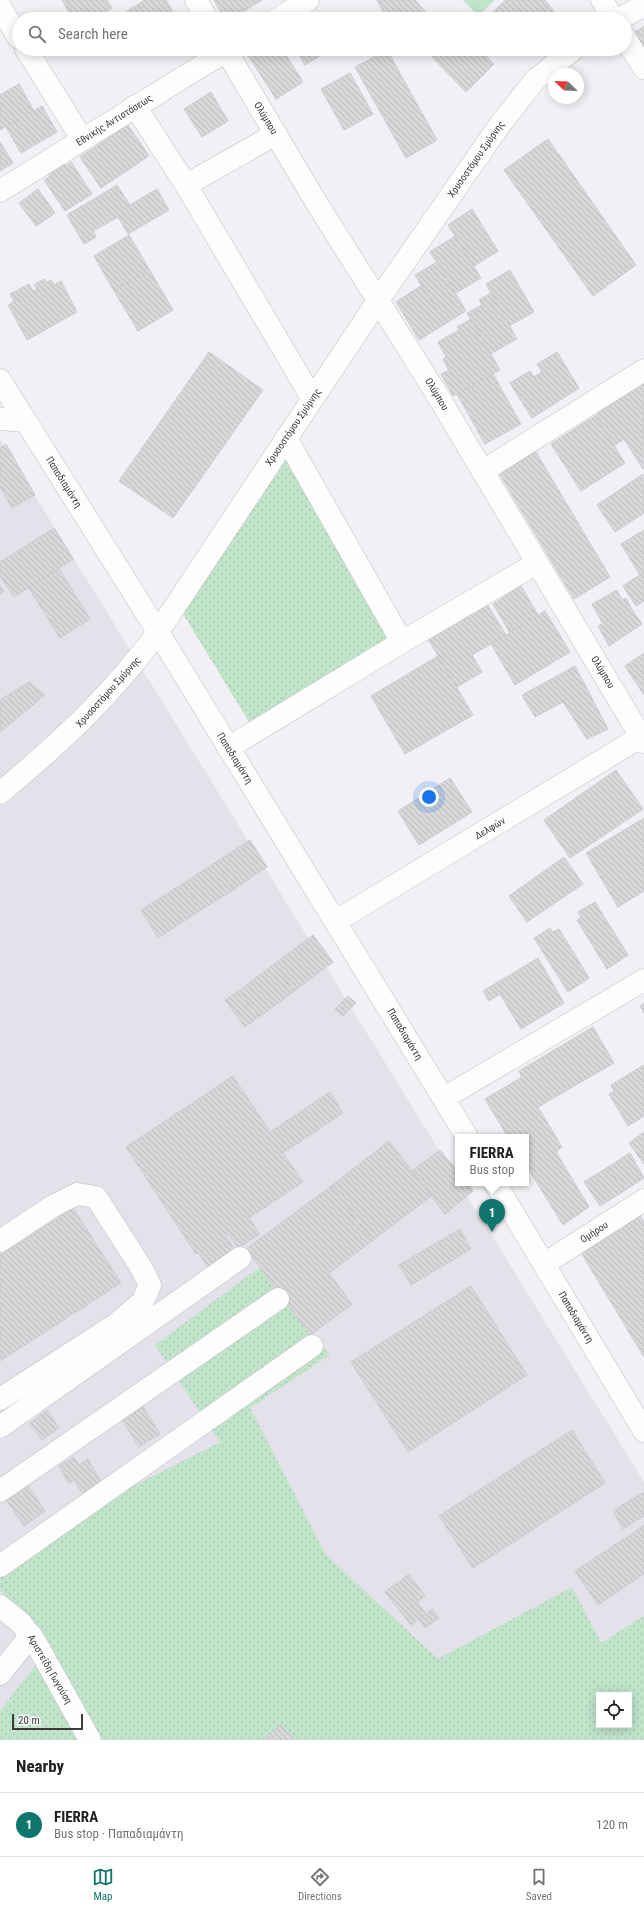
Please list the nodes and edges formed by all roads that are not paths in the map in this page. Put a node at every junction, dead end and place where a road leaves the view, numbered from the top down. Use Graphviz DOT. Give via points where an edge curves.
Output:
graph roads {
  1 [pos="196,0"];
  2 [pos="308,0"];
  3 [pos="602,0"];
  4 [pos="644,5"];
  5 [pos="0,7"];
  6 [pos="203,12"];
  7 [pos="288,12"];
  8 [pos="609,12"];
  9 [pos="632,12"];
  10 [pos="12,27"];
  11 [pos="632,49"];
  12 [pos="30,56"];
  13 [pos="217,56"];
  14 [pos="230,56"];
  15 [pos="565,56"];
  16 [pos="644,68"];
  17 [pos="135,106"];
  18 [pos="276,134"];
  19 [pos="82,139"];
  20 [pos="186,185"];
  21 [pos="0,191"];
  22 [pos="378,299"];
  23 [pos="644,370"];
  24 [pos="0,380"];
  25 [pos="312,398"];
  26 [pos="0,419"];
  27 [pos="25,421"];
  28 [pos="286,438"];
  29 [pos="483,472"];
  30 [pos="537,563"];
  31 [pos="158,632"];
  32 [pos="402,642"];
  33 [pos="643,738"];
  34 [pos="228,748"];
  35 [pos="0,793"];
  36 [pos="336,921"];
  37 [pos="644,980"];
  38 [pos="444,1098"];
  39 [pos="466,1134"];
  40 [pos="497,1186"];
  41 [pos="644,1200"];
  42 [pos="0,1241"];
  43 [pos="240,1258"];
  44 [pos="544,1264"];
  45 [pos="278,1299"];
  46 [pos="312,1346"];
  47 [pos="0,1399"];
  48 [pos="0,1427"];
  49 [pos="644,1431"];
  50 [pos="0,1491"];
  51 [pos="0,1566"];
  52 [pos="0,1606"];
  53 [pos="31,1635"];
  54 [pos="0,1674"];
  55 [pos="90,1740"];
  1 -- 6 [label="street"];
  2 -- 7 [label="street"];
  3 -- 8 [label="street"];
  4 -- 9 [label="street"];
  5 -- 10 [label="street"];
  11 -- 16 [label="street"];
  12 -- 19 [label="street"];
  13 -- 17 [label="street, Εθνικής Αντιστάσεως"];
  14 -- 18 [label="street, Ολύμπου"];
  15 -- 22 [label="street, Χρυσοστόμου Σμύρνης" via="535,80 511,110"];
  17 -- 19 [label="street, Εθνικής Αντιστάσεως"];
  17 -- 20 [label="street"];
  18 -- 20 [label="street"];
  18 -- 22 [label="street, Ολύμπου"];
  19 -- 21 [label="street, Εθνικής Αντιστάσεως"];
  20 -- 25 [label="street"];
  22 -- 25 [label="street, Χρυσοστόμου Σμύρνης"];
  22 -- 29 [label="street, Ολύμπου"];
  23 -- 29 [label="street"];
  24 -- 27 [label="street, Παπαδιαμάντη"];
  25 -- 28 [label="street, Χρυσοστόμου Σμύρνης"];
  26 -- 27 [label="street"];
  27 -- 31 [label="street, Παπαδιαμάντη"];
  28 -- 31 [label="street, Χρυσοστόμου Σμύρνης"];
  28 -- 32 [label="street"];
  29 -- 30 [label="street, Ολύμπου"];
  30 -- 32 [label="street"];
  30 -- 33 [label="street, Ολύμπου"];
  31 -- 34 [label="street, Παπαδιαμάντη"];
  31 -- 35 [label="street, Χρυσοστόμου Σμύρνης" via="125,676 84,719"];
  32 -- 34 [label="street"];
  33 -- 36 [label="street, Δελφών"];
  34 -- 36 [label="street, Παπαδιαμάντη"];
  36 -- 38 [label="street, Παπαδιαμάντη"];
  37 -- 38 [label="street"];
  38 -- 39 [label="street, Παπαδιαμάντη"];
  40 -- 44 [label="street, Παπαδιαμάντη"];
  41 -- 44 [label="street, Ομήρου"];
  42 -- 47 [label="street" via="53,1206 77,1194 96,1197 142,1268 150,1285 143,1301 115,1325"];
  43 -- 48 [label="street"];
  44 -- 49 [label="street, Παπαδιαμάντη"];
  45 -- 50 [label="street"];
  46 -- 51 [label="street"];
  52 -- 53 [label="street, Αριστείδη Γωγούση"];
  53 -- 54 [label="street"];
  53 -- 55 [label="street, Αριστείδη Γωγούση"];
}
